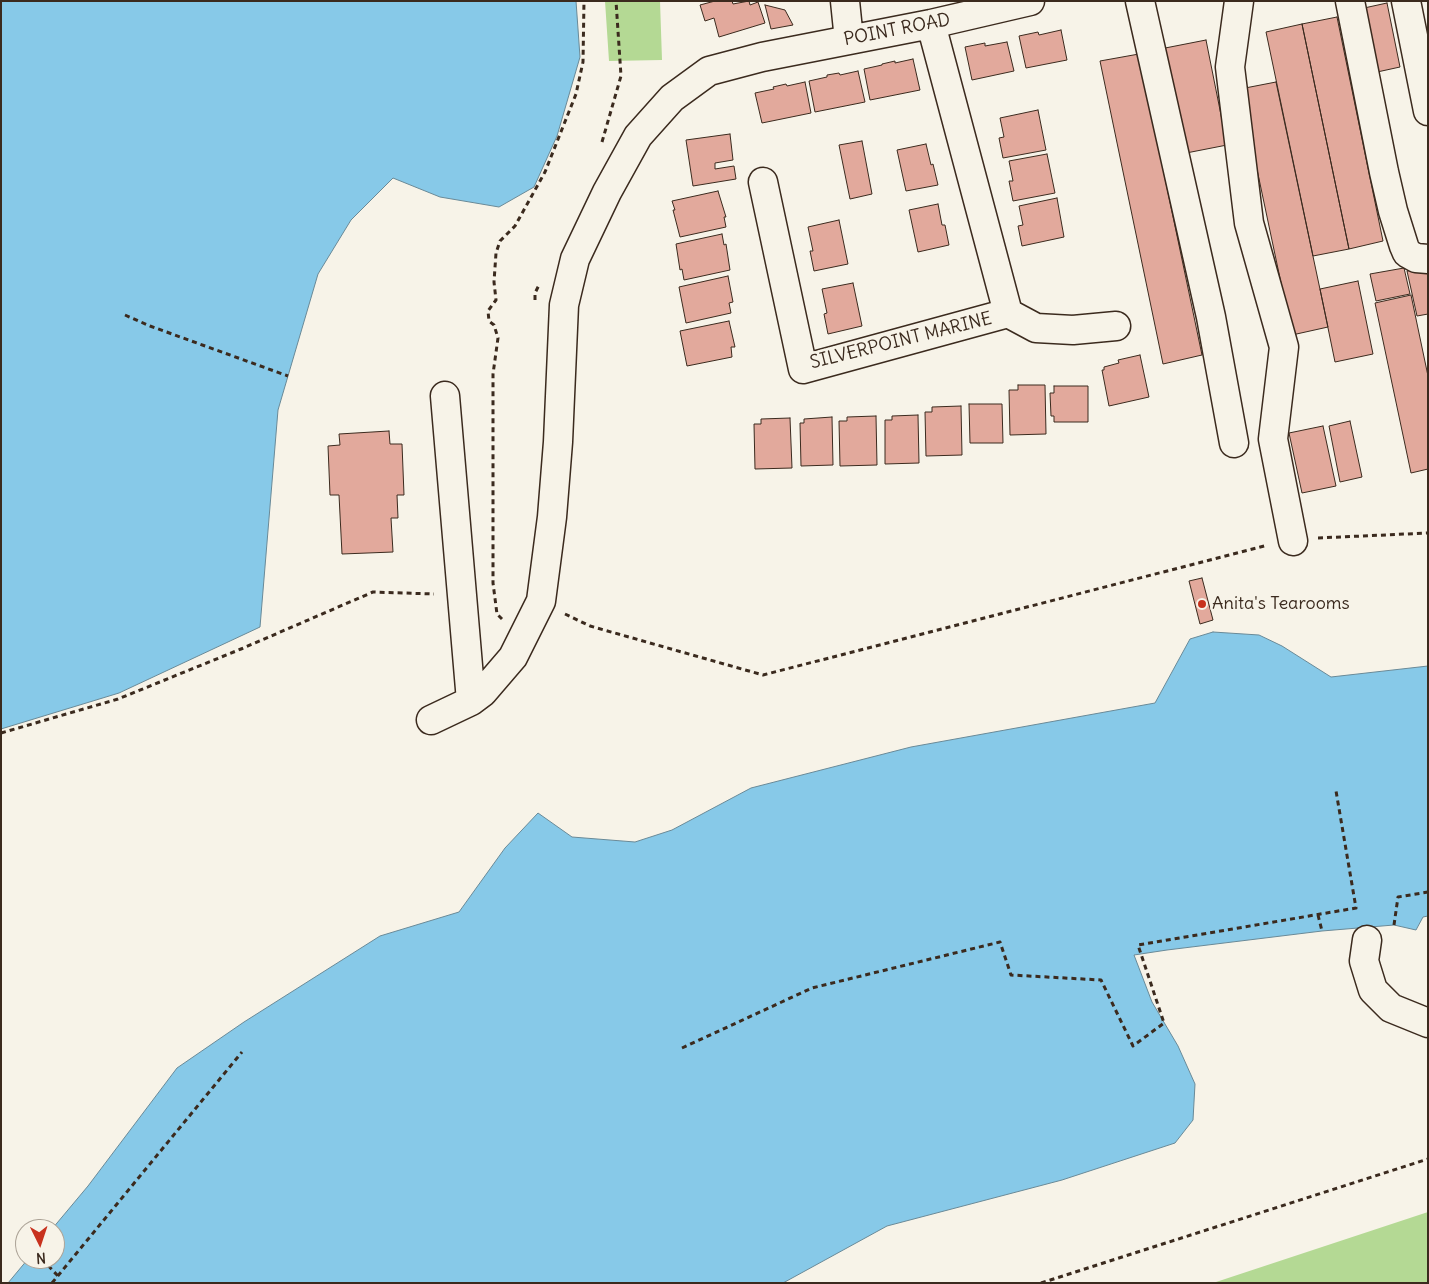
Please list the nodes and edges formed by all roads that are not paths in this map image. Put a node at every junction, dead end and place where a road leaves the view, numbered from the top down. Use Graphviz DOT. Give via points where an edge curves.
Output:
graph roads {
  1 [pos="844,1"];
  2 [pos="1030,1"];
  3 [pos="1140,1"];
  4 [pos="1239,1"];
  5 [pos="1350,1"];
  6 [pos="1406,1"];
  7 [pos="931,24"];
  8 [pos="849,40"];
  9 [pos="1428,112"];
  10 [pos="763,182"];
  11 [pos="1428,259"];
  12 [pos="1008,313"];
  13 [pos="1116,326"];
  14 [pos="445,396"];
  15 [pos="1234,443"];
  16 [pos="1293,541"];
  17 [pos="470,701"];
  18 [pos="431,720"];
  19 [pos="1367,940"];
  20 [pos="1428,1023"];
  1 -- 8 [label="street"];
  2 -- 7 [label="street, POINT ROAD"];
  3 -- 15 [label="street" via="1211,317"];
  4 -- 16 [label="street" via="1230,67 1249,223 1284,347 1273,439"];
  5 -- 11 [label="street" via="1384,172 1404,246 1408,254"];
  6 -- 9 [label="street"];
  7 -- 8 [label="street, POINT ROAD"];
  7 -- 12 [label="street, SILVERPOINT MARINE"];
  8 -- 17 [label="street, POINT ROAD" via="709,71 672,98 638,136 575,259 564,305 558,442 541,601 514,657 483,692"];
  10 -- 12 [label="street, SILVERPOINT MARINE" via="804,368"];
  12 -- 13 [label="street" via="1036,328 1073,330"];
  14 -- 17 [label="street"];
  17 -- 18 [label="street, POINT ROAD"];
  19 -- 20 [label="street" via="1364,961 1374,990 1391,1008"];
}
